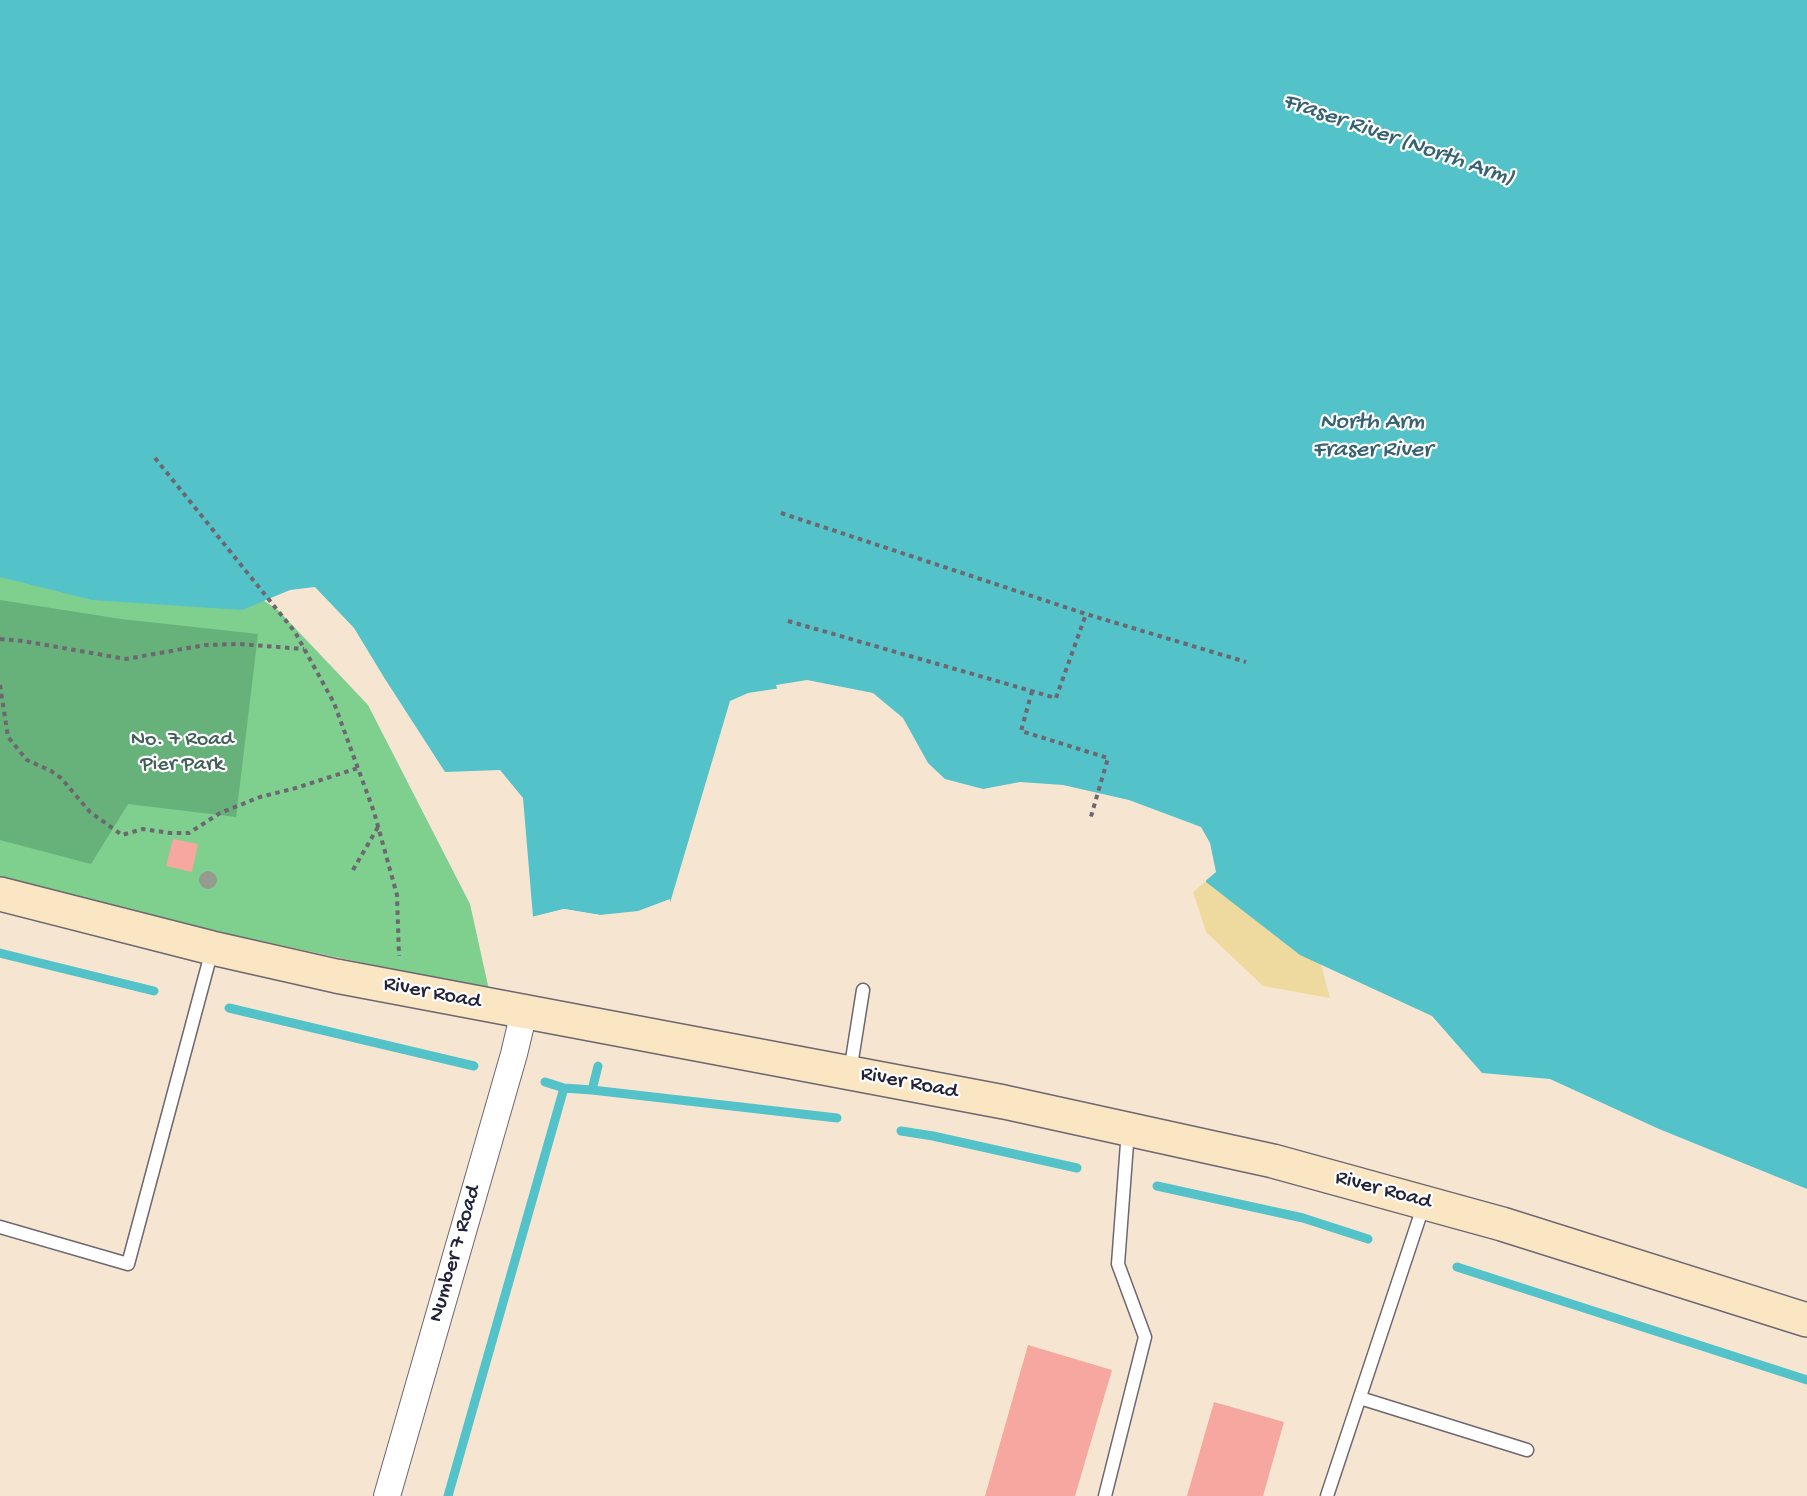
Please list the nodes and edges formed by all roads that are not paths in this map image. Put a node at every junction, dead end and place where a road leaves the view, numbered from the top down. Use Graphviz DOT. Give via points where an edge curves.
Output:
graph roads {
  1 [pos="0,894"];
  2 [pos="212,948"];
  3 [pos="863,990"];
  4 [pos="524,1012"];
  5 [pos="849,1073"];
  6 [pos="1128,1129"];
  7 [pos="1425,1203"];
  8 [pos="0,1227"];
  9 [pos="1807,1320"];
  10 [pos="1360,1398"];
  11 [pos="1527,1450"];
  12 [pos="387,1496"];
  13 [pos="1105,1496"];
  14 [pos="1327,1496"];
  1 -- 2 [label="street, River Road"];
  2 -- 4 [label="street, River Road"];
  2 -- 8 [label="lane" via="128,1264"];
  3 -- 5 [label="lane"];
  4 -- 5 [label="street, River Road"];
  4 -- 12 [label="street, Number 7 Road"];
  5 -- 6 [label="street, River Road"];
  6 -- 7 [label="street, River Road" via="1273,1161"];
  6 -- 13 [label="lane" via="1118,1264 1145,1337"];
  7 -- 9 [label="street, River Road"];
  7 -- 10 [label="lane"];
  10 -- 11 [label="lane"];
  10 -- 14 [label="lane"];
}
